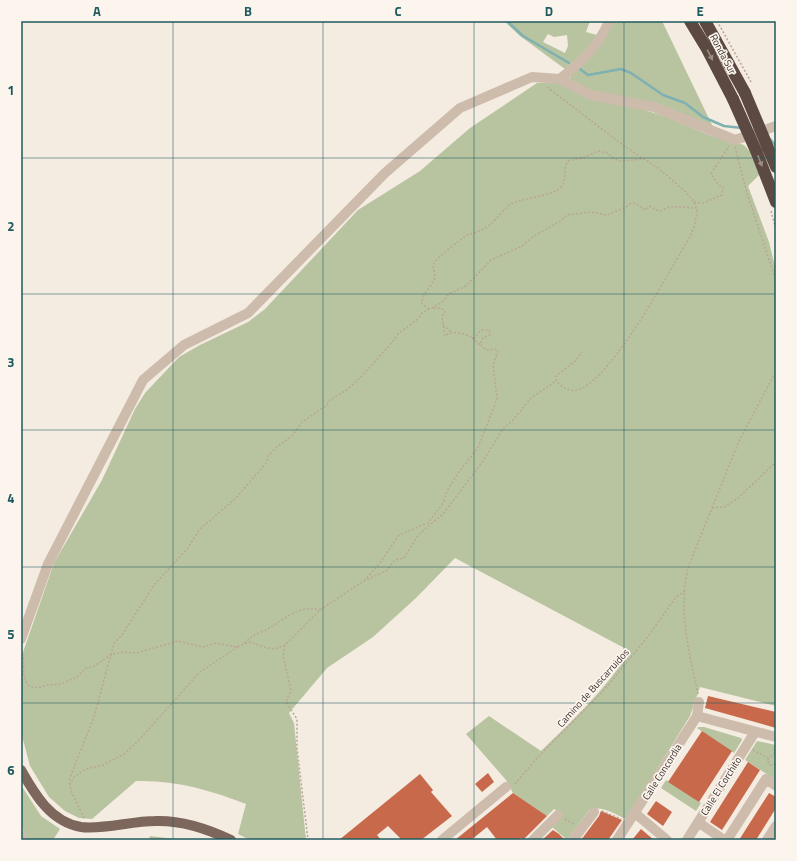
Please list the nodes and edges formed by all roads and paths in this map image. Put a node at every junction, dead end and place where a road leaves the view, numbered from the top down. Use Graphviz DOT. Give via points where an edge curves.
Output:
graph roads {
  1 [pos="609,21"];
  2 [pos="690,21"];
  3 [pos="704,21"];
  4 [pos="717,21"];
  5 [pos="532,77"];
  6 [pos="560,79"];
  7 [pos="750,90"];
  8 [pos="776,126"];
  9 [pos="644,159"];
  10 [pos="776,167"];
  11 [pos="694,202"];
  12 [pos="776,202"];
  13 [pos="696,208"];
  14 [pos="776,281"];
  15 [pos="432,309"];
  16 [pos="444,325"];
  17 [pos="451,332"];
  18 [pos="472,338"];
  19 [pos="482,348"];
  20 [pos="582,352"];
  21 [pos="776,371"];
  22 [pos="556,381"];
  23 [pos="776,462"];
  24 [pos="712,508"];
  25 [pos="364,581"];
  26 [pos="685,591"];
  27 [pos="320,610"];
  28 [pos="21,639"];
  29 [pos="241,645"];
  30 [pos="285,645"];
  31 [pos="21,650"];
  32 [pos="112,654"];
  33 [pos="699,702"];
  34 [pos="697,716"];
  35 [pos="755,732"];
  36 [pos="776,737"];
  37 [pos="747,746"];
  38 [pos="776,757"];
  39 [pos="21,758"];
  40 [pos="768,758"];
  41 [pos="776,764"];
  42 [pos="23,767"];
  43 [pos="70,784"];
  44 [pos="776,786"];
  45 [pos="506,787"];
  46 [pos="594,812"];
  47 [pos="558,815"];
  48 [pos="633,818"];
  49 [pos="698,822"];
  50 [pos="776,826"];
  51 [pos="95,827"];
  52 [pos="582,828"];
  53 [pos="21,836"];
  54 [pos="22,840"];
  55 [pos="231,840"];
  56 [pos="308,840"];
  57 [pos="442,840"];
  58 [pos="533,840"];
  59 [pos="573,840"];
  60 [pos="617,840"];
  61 [pos="666,840"];
  62 [pos="687,840"];
  63 [pos="726,840"];
  64 [pos="767,840"];
  1 -- 6 [label="street" via="596,44 580,63"];
  2 -- 12 [label="highway, Ronda Sur, one-way, bridge" via="733,99"];
  3 -- 7 [label="highway, Ronda Sur"];
  4 -- 7 [label="path, Ronda Sur" via="736,51"];
  5 -- 6 [label="street"];
  5 -- 9 [label="path"];
  5 -- 28 [label="street" via="460,108 385,174 248,313 184,345 143,380 48,564"];
  6 -- 8 [label="street" via="591,95 654,108 735,140"];
  7 -- 10 [label="highway, bridge"];
  9 -- 11 [label="path" via="674,181"];
  9 -- 15 [label="path" via="622,160 598,151 568,161 565,165 564,182 559,189 513,203 492,224 477,233 469,234 436,260 433,267 435,279 422,301 425,306"];
  11 -- 13 [label="path"];
  11 -- 14 [label="path" via="703,203 722,195 723,187 711,174 733,143"];
  13 -- 15 [label="path" via="672,206 661,211 650,206 645,210 635,202 607,215 591,212 567,215 522,246 491,260 466,286 449,294"];
  13 -- 22 [label="path" via="691,235 613,359 592,382 580,390 572,391"];
  15 -- 16 [label="path" via="437,307 444,310"];
  15 -- 32 [label="path" via="422,313 418,319 398,333 348,389 302,422 292,436 268,456 267,462 235,499 200,530 151,590 116,641"];
  16 -- 17 [label="path"];
  16 -- 17 [label="path" via="443,335"];
  17 -- 18 [label="path"];
  18 -- 19 [label="path"];
  18 -- 19 [label="path" via="481,330 489,330 490,335 481,341"];
  19 -- 25 [label="path" via="498,351 493,365 497,399 478,448 458,473 443,503 428,523 399,536"];
  20 -- 22 [label="path" via="556,376"];
  21 -- 24 [label="path" via="739,441"];
  22 -- 25 [label="path" via="531,398 503,429 483,461 442,514 418,535 404,558 395,560 386,571"];
  23 -- 24 [label="path" via="737,499 724,507"];
  24 -- 26 [label="path" via="685,580"];
  25 -- 27 [label="path"];
  26 -- 33 [label="path" via="685,636"];
  26 -- 45 [label="path, Camino de Buscarruidos" via="676,597 605,689 516,783"];
  27 -- 29 [label="path" via="310,607 297,612"];
  27 -- 30 [label="path"];
  29 -- 30 [label="path" via="250,642 272,650"];
  29 -- 32 [label="path" via="233,647 216,643 203,647 178,641 136,653"];
  29 -- 43 [label="path" via="200,672 124,754 103,765 86,769 74,777"];
  30 -- 56 [label="path" via="283,656 290,690 286,702 297,719 297,748"];
  31 -- 32 [label="path" via="24,656 24,678 29,686 38,688 61,684 77,677 86,668 93,667"];
  32 -- 43 [label="path" via="94,717 69,780"];
  33 -- 34 [label="street, Calle Concordia"];
  34 -- 35 [label="street"];
  34 -- 48 [label="street, Calle Concordia"];
  35 -- 36 [label="street"];
  35 -- 37 [label="street, Calle El Corchito"];
  37 -- 40 [label="path"];
  37 -- 49 [label="street, Calle El Corchito"];
  38 -- 40 [label="path"];
  39 -- 42 [label="path"];
  40 -- 41 [label="path" via="770,765"];
  42 -- 51 [label="main road" via="35,796 54,816 81,827"];
  43 -- 51 [label="path" via="71,792 84,818"];
  44 -- 63 [label="street" via="766,779"];
  45 -- 57 [label="street"];
  46 -- 48 [label="path" via="601,811"];
  46 -- 52 [label="street"];
  47 -- 52 [label="path"];
  47 -- 58 [label="street"];
  48 -- 60 [label="street, Calle Concordia"];
  48 -- 61 [label="street"];
  49 -- 62 [label="street, Calle El Corchito"];
  49 -- 63 [label="street"];
  50 -- 64 [label="street"];
  51 -- 55 [label="main road" via="157,821 183,824"];
  52 -- 59 [label="street"];
  53 -- 54 [label="street"];
}
